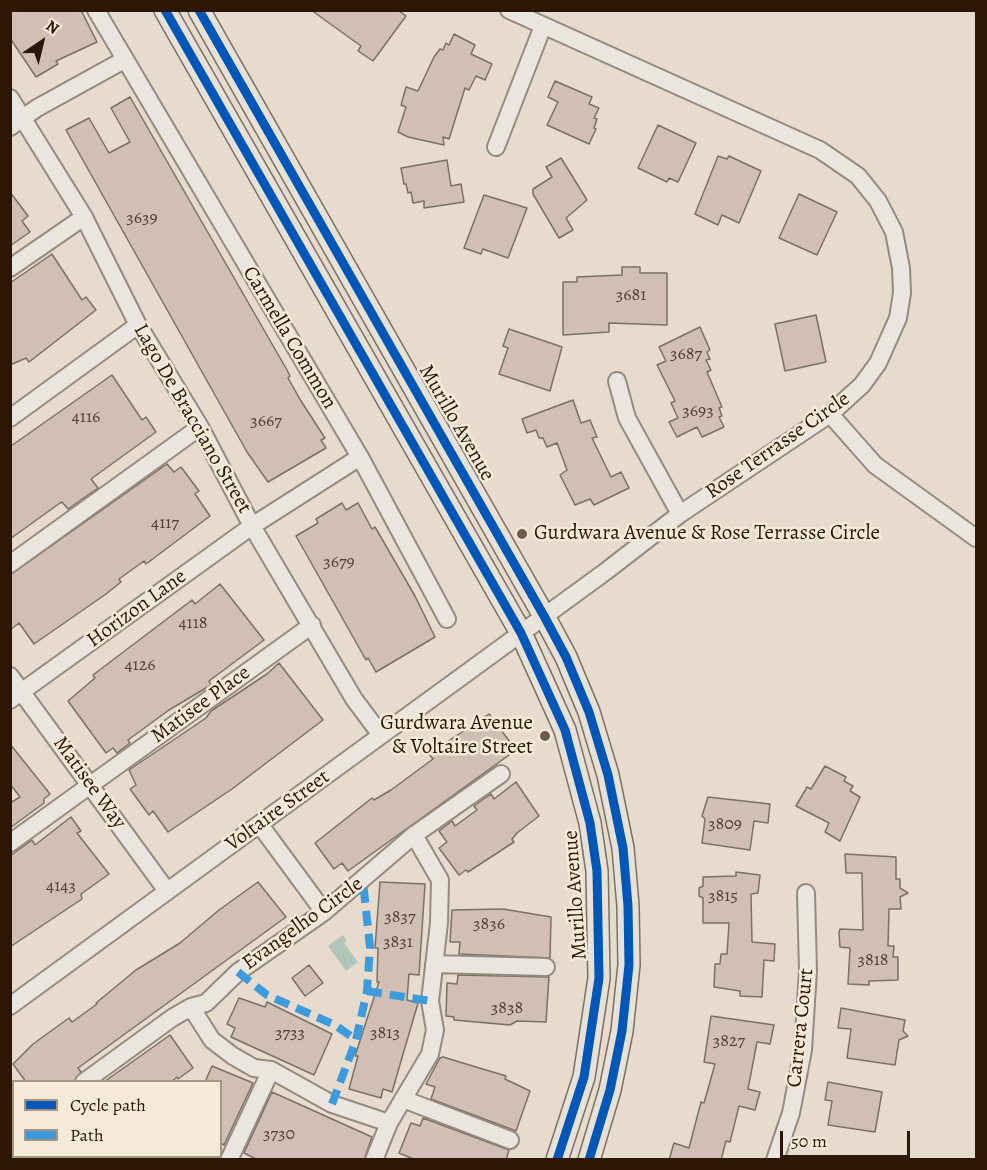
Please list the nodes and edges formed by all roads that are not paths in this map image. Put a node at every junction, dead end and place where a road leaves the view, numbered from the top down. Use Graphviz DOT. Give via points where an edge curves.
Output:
graph roads {
  1 [pos="96,10"];
  2 [pos="165,10"];
  3 [pos="199,10"];
  4 [pos="519,12"];
  5 [pos="543,26"];
  6 [pos="124,60"];
  7 [pos="10,99"];
  8 [pos="17,123"];
  9 [pos="496,147"];
  10 [pos="84,217"];
  11 [pos="10,268"];
  12 [pos="138,325"];
  13 [pos="617,381"];
  14 [pos="830,414"];
  15 [pos="10,418"];
  16 [pos="200,428"];
  17 [pos="360,457"];
  18 [pos="680,514"];
  19 [pos="252,526"];
  20 [pos="976,538"];
  21 [pos="10,564"];
  22 [pos="544,616"];
  23 [pos="447,619"];
  24 [pos="312,625"];
  25 [pos="521,633"];
  26 [pos="10,676"];
  27 [pos="16,696"];
  28 [pos="381,735"];
  29 [pos="501,774"];
  30 [pos="90,786"];
  31 [pos="260,825"];
  32 [pos="414,835"];
  33 [pos="10,843"];
  34 [pos="167,891"];
  35 [pos="807,893"];
  36 [pos="324,912"];
  37 [pos="434,964"];
  38 [pos="546,967"];
  39 [pos="10,1006"];
  40 [pos="191,1007"];
  41 [pos="271,1070"];
  42 [pos="87,1080"];
  43 [pos="404,1099"];
  44 [pos="389,1123"];
  45 [pos="510,1140"];
  46 [pos="229,1160"];
  47 [pos="374,1160"];
  48 [pos="557,1160"];
  49 [pos="589,1160"];
  50 [pos="776,1160"];
  1 -- 6 [label="street, Carmella Common"];
  2 -- 25 [label="main road, Murillo Avenue"];
  3 -- 22 [label="main road, Murillo Avenue"];
  4 -- 5 [label="street, Rose Terrasse Circle"];
  5 -- 9 [label="street"];
  5 -- 14 [label="street, Rose Terrasse Circle" via="820,150 858,176 878,201 894,232 901,268 898,318 878,363 862,385"];
  6 -- 8 [label="street"];
  6 -- 17 [label="street, Carmella Common"];
  7 -- 8 [label="street, Lago De Bracciano Street"];
  8 -- 10 [label="street, Lago De Bracciano Street"];
  10 -- 11 [label="street"];
  10 -- 12 [label="street, Lago De Bracciano Street"];
  12 -- 15 [label="street"];
  12 -- 16 [label="street, Lago De Bracciano Street"];
  13 -- 18 [label="street" via="627,418"];
  14 -- 18 [label="street, Rose Terrasse Circle"];
  14 -- 20 [label="street" via="875,465"];
  16 -- 19 [label="street, Lago De Bracciano Street"];
  16 -- 21 [label="street"];
  17 -- 19 [label="street, Horizon Lane"];
  17 -- 23 [label="street, Carmella Common"];
  18 -- 22 [label="street, Rose Terrasse Circle"];
  19 -- 24 [label="street, Lago De Bracciano Street"];
  19 -- 27 [label="street, Horizon Lane"];
  22 -- 25 [label="street, Voltaire Street"];
  22 -- 49 [label="main road, Murillo Avenue" via="589,712 608,775 623,849 627,895 629,965 622,1031"];
  24 -- 28 [label="street, Lago De Bracciano Street" via="354,699"];
  24 -- 30 [label="street, Matisee Place"];
  25 -- 28 [label="street, Voltaire Street"];
  25 -- 48 [label="main road, Murillo Avenue" via="565,730 584,795 597,872 599,978 592,1029 584,1077"];
  26 -- 27 [label="street, Matisee Way"];
  27 -- 30 [label="street, Matisee Way"];
  28 -- 31 [label="street, Voltaire Street"];
  29 -- 32 [label="street, Evangelho Circle"];
  30 -- 33 [label="street, Matisee Place"];
  30 -- 34 [label="street, Matisee Way"];
  31 -- 34 [label="street, Voltaire Street"];
  31 -- 36 [label="street"];
  32 -- 36 [label="street, Evangelho Circle"];
  32 -- 37 [label="street" via="440,880"];
  34 -- 39 [label="street, Voltaire Street"];
  35 -- 50 [label="street, Carrera Court" via="803,1050 791,1113"];
  36 -- 40 [label="street, Evangelho Circle" via="238,972 206,1003"];
  37 -- 38 [label="street"];
  37 -- 43 [label="street" via="430,1001 434,1038 430,1054"];
  40 -- 41 [label="street" via="212,1040 254,1068"];
  40 -- 42 [label="street, Evangelho Circle"];
  41 -- 44 [label="street" via="332,1104"];
  41 -- 46 [label="street"];
  43 -- 44 [label="street"];
  43 -- 45 [label="street"];
  44 -- 47 [label="street"];
}
